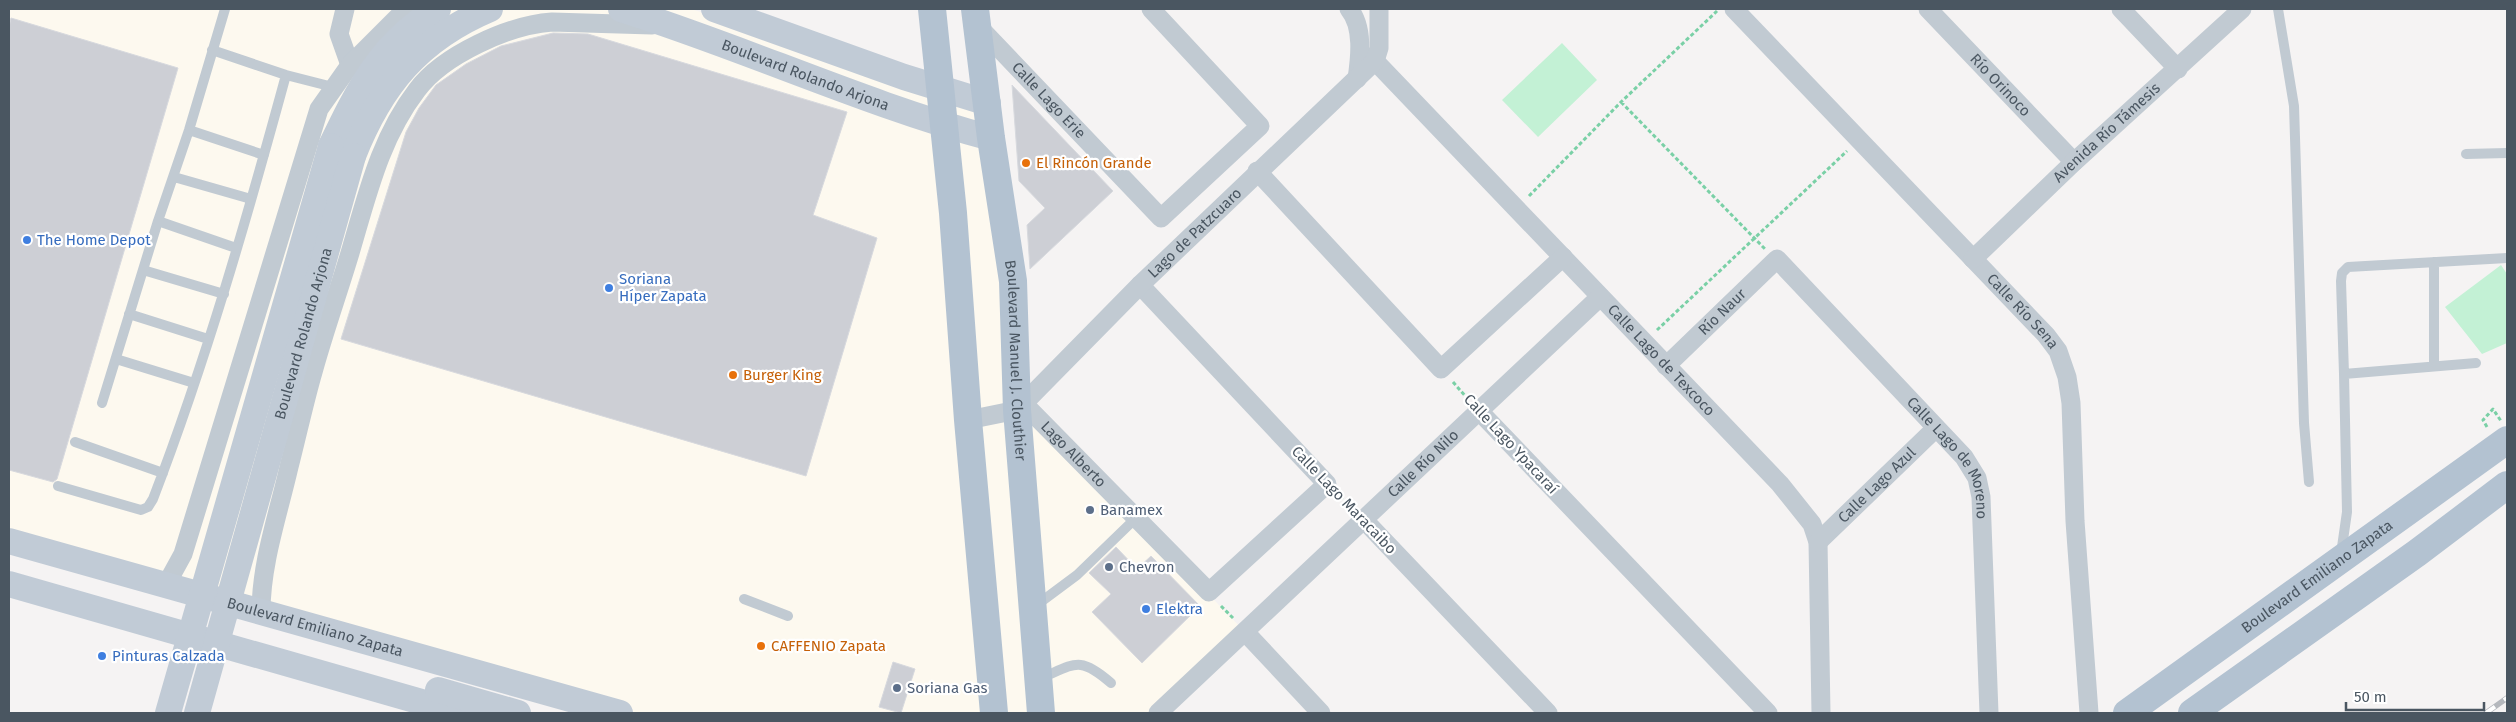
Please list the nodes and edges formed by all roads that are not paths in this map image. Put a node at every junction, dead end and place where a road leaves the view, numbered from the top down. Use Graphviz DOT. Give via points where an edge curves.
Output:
graph roads {
  1 [pos="225,9"];
  2 [pos="345,9"];
  3 [pos="406,9"];
  4 [pos="438,9"];
  5 [pos="490,9"];
  6 [pos="621,9"];
  7 [pos="932,9"];
  8 [pos="1151,9"];
  9 [pos="1349,9"];
  10 [pos="1371,9"];
  11 [pos="1379,9"];
  12 [pos="1731,9"];
  13 [pos="1928,9"];
  14 [pos="2121,9"];
  15 [pos="2242,9"];
  16 [pos="2278,9"];
  17 [pos="726,11"];
  18 [pos="976,17"];
  19 [pos="673,25"];
  20 [pos="1357,28"];
  21 [pos="212,50"];
  22 [pos="1375,61"];
  23 [pos="350,65"];
  24 [pos="2178,69"];
  25 [pos="286,75"];
  26 [pos="1357,79"];
  27 [pos="333,86"];
  28 [pos="941,89"];
  29 [pos="988,103"];
  30 [pos="945,126"];
  31 [pos="190,130"];
  32 [pos="991,138"];
  33 [pos="342,151"];
  34 [pos="2507,153"];
  35 [pos="2466,154"];
  36 [pos="264,155"];
  37 [pos="2074,162"];
  38 [pos="1258,171"];
  39 [pos="174,177"];
  40 [pos="251,199"];
  41 [pos="158,221"];
  42 [pos="236,248"];
  43 [pos="1563,257"];
  44 [pos="2507,258"];
  45 [pos="1776,259"];
  46 [pos="1972,259"];
  47 [pos="2434,262"];
  48 [pos="143,270"];
  49 [pos="1140,285"];
  50 [pos="224,294"];
  51 [pos="1600,296"];
  52 [pos="129,314"];
  53 [pos="208,339"];
  54 [pos="116,359"];
  55 [pos="2476,362"];
  56 [pos="1666,366"];
  57 [pos="2434,366"];
  58 [pos="2344,374"];
  59 [pos="194,383"];
  60 [pos="102,403"];
  61 [pos="1020,407"];
  62 [pos="1479,411"];
  63 [pos="968,420"];
  64 [pos="1936,428"];
  65 [pos="2505,431"];
  66 [pos="75,442"];
  67 [pos="163,473"];
  68 [pos="2309,482"];
  69 [pos="2507,485"];
  70 [pos="58,486"];
  71 [pos="1137,517"];
  72 [pos="1365,521"];
  73 [pos="9,541"];
  74 [pos="1818,542"];
  75 [pos="183,554"];
  76 [pos="2341,558"];
  77 [pos="265,568"];
  78 [pos="9,584"];
  79 [pos="166,585"];
  80 [pos="1209,592"];
  81 [pos="744,599"];
  82 [pos="1032,609"];
  83 [pos="261,612"];
  84 [pos="788,616"];
  85 [pos="1246,633"];
  86 [pos="1038,679"];
  87 [pos="1111,683"];
  88 [pos="384,692"];
  89 [pos="561,705"];
  90 [pos="168,713"];
  91 [pos="197,713"];
  92 [pos="460,713"];
  93 [pos="518,713"];
  94 [pos="620,713"];
  95 [pos="994,713"];
  96 [pos="1042,713"];
  97 [pos="1158,713"];
  98 [pos="1321,713"];
  99 [pos="1548,713"];
  100 [pos="1768,713"];
  101 [pos="1821,713"];
  102 [pos="1989,713"];
  103 [pos="2089,713"];
  104 [pos="2127,713"];
  105 [pos="2192,713"];
  1 -- 21 [label="lane"];
  2 -- 23 [label="street" via="339,34"];
  3 -- 23 [label="street"];
  4 -- 33 [label="main road, Boulevard Rolando Arjona" via="398,37 377,62 353,100"];
  5 -- 33 [label="main road, Boulevard Rolando Arjona" via="464,20 417,53"];
  6 -- 19 [label="main road, Boulevard Rolando Arjona"];
  7 -- 28 [label="main road"];
  8 -- 18 [label="street, Calle Lago Erie" via="1260,126 1161,218"];
  9 -- 20 [label="street"];
  10 -- 20 [label="street"];
  11 -- 22 [label="street" via="1379,48"];
  12 -- 46 [label="street, Calle Río Sena"];
  13 -- 37 [label="street, Río Orinoco"];
  14 -- 24 [label="street"];
  15 -- 24 [label="street, Avenida Río Támesis"];
  16 -- 68 [label="lane" via="2294,106 2304,424"];
  17 -- 28 [label="main road, Boulevard Rolando Arjona" via="817,47"];
  18 -- 29 [label="main road, Boulevard Manuel J. Clouthier"];
  19 -- 30 [label="main road, Boulevard Rolando Arjona"];
  19 -- 77 [label="street" via="573,21 521,26 471,48 432,73 418,88 398,117 373,175 312,372"];
  20 -- 26 [label="street" via="1361,54"];
  21 -- 25 [label="lane"];
  21 -- 31 [label="lane"];
  22 -- 26 [label="street, Lago de Patzcuaro"];
  22 -- 43 [label="street, Calle Lago de Texcoco"];
  23 -- 27 [label="street"];
  24 -- 37 [label="street, Avenida Río Támesis"];
  25 -- 27 [label="lane"];
  25 -- 36 [label="lane"];
  26 -- 38 [label="street, Lago de Patzcuaro"];
  27 -- 75 [label="street" via="318,110 312,128"];
  28 -- 29 [label="main road, Boulevard Rolando Arjona"];
  28 -- 30 [label="main road"];
  29 -- 32 [label="main road, Boulevard Manuel J. Clouthier"];
  30 -- 32 [label="main road, Boulevard Rolando Arjona"];
  30 -- 63 [label="main road"];
  31 -- 36 [label="lane"];
  31 -- 39 [label="lane"];
  32 -- 61 [label="main road, Boulevard Manuel J. Clouthier" via="1013,280"];
  33 -- 90 [label="main road, Boulevard Rolando Arjona, bridge"];
  33 -- 91 [label="main road, Boulevard Rolando Arjona, bridge"];
  34 -- 35 [label="lane"];
  36 -- 40 [label="lane"];
  37 -- 46 [label="street, Avenida Río Támesis"];
  38 -- 43 [label="street" via="1441,369"];
  38 -- 49 [label="street, Lago de Patzcuaro"];
  39 -- 40 [label="lane"];
  39 -- 41 [label="lane"];
  40 -- 42 [label="lane"];
  41 -- 42 [label="lane"];
  41 -- 48 [label="lane"];
  42 -- 50 [label="lane"];
  43 -- 51 [label="street, Calle Lago de Texcoco"];
  44 -- 47 [label="lane"];
  45 -- 56 [label="street, Río Naur"];
  45 -- 64 [label="street, Calle Lago de Moreno"];
  46 -- 103 [label="street, Calle Río Sena" via="2046,334 2058,351 2067,377"];
  47 -- 57 [label="lane"];
  47 -- 58 [label="lane" via="2352,266 2345,270 2341,280"];
  48 -- 50 [label="lane"];
  48 -- 52 [label="lane"];
  49 -- 61 [label="street, Lago de Patzcuaro"];
  49 -- 80 [label="street, Calle Lago Maracaibo" via="1327,484"];
  50 -- 53 [label="lane"];
  51 -- 56 [label="street, Calle Lago de Texcoco"];
  51 -- 62 [label="street, Calle Río Nilo"];
  52 -- 53 [label="lane"];
  52 -- 54 [label="lane"];
  53 -- 59 [label="lane"];
  54 -- 59 [label="lane"];
  54 -- 60 [label="lane"];
  55 -- 57 [label="lane"];
  56 -- 74 [label="street, Calle Lago de Texcoco" via="1800,507 1812,524"];
  57 -- 58 [label="lane"];
  58 -- 76 [label="lane" via="2347,512"];
  59 -- 67 [label="lane"];
  61 -- 63 [label="street"];
  61 -- 71 [label="street, Lago Alberto"];
  61 -- 82 [label="main road, Boulevard Manuel J. Clouthier"];
  62 -- 72 [label="street, Calle Río Nilo"];
  62 -- 100 [label="street, Calle Lago Ypacaraí"];
  63 -- 95 [label="main road"];
  64 -- 74 [label="street, Calle Lago Azul"];
  64 -- 102 [label="street, Calle Lago de Moreno" via="1964,457 1976,478 1981,497"];
  65 -- 76 [label="main road, Boulevard Emiliano Zapata"];
  66 -- 67 [label="lane"];
  67 -- 70 [label="lane" via="153,500 141,510"];
  69 -- 105 [label="main road"];
  71 -- 80 [label="street, Lago Alberto"];
  71 -- 82 [label="lane" via="1077,574"];
  72 -- 85 [label="street, Calle Río Nilo"];
  72 -- 99 [label="street, Calle Lago Maracaibo"];
  73 -- 79 [label="main road, Boulevard Emiliano Zapata"];
  74 -- 101 [label="street, Calle Lago de Texcoco"];
  75 -- 77 [label="street" via="216,571 238,576"];
  75 -- 79 [label="street"];
  76 -- 104 [label="main road, Boulevard Emiliano Zapata"];
  77 -- 83 [label="street"];
  78 -- 88 [label="main road"];
  79 -- 83 [label="main road, Boulevard Emiliano Zapata"];
  81 -- 84 [label="lane"];
  82 -- 86 [label="main road, Boulevard Manuel J. Clouthier"];
  83 -- 89 [label="main road, Boulevard Emiliano Zapata"];
  85 -- 97 [label="street, Calle Río Nilo"];
  85 -- 98 [label="street"];
  86 -- 87 [label="lane" via="1072,665 1082,665 1089,666"];
  86 -- 96 [label="main road, Boulevard Manuel J. Clouthier"];
  88 -- 92 [label="main road"];
  88 -- 93 [label="main road" via="411,684"];
  89 -- 94 [label="main road, Boulevard Emiliano Zapata"];
}
